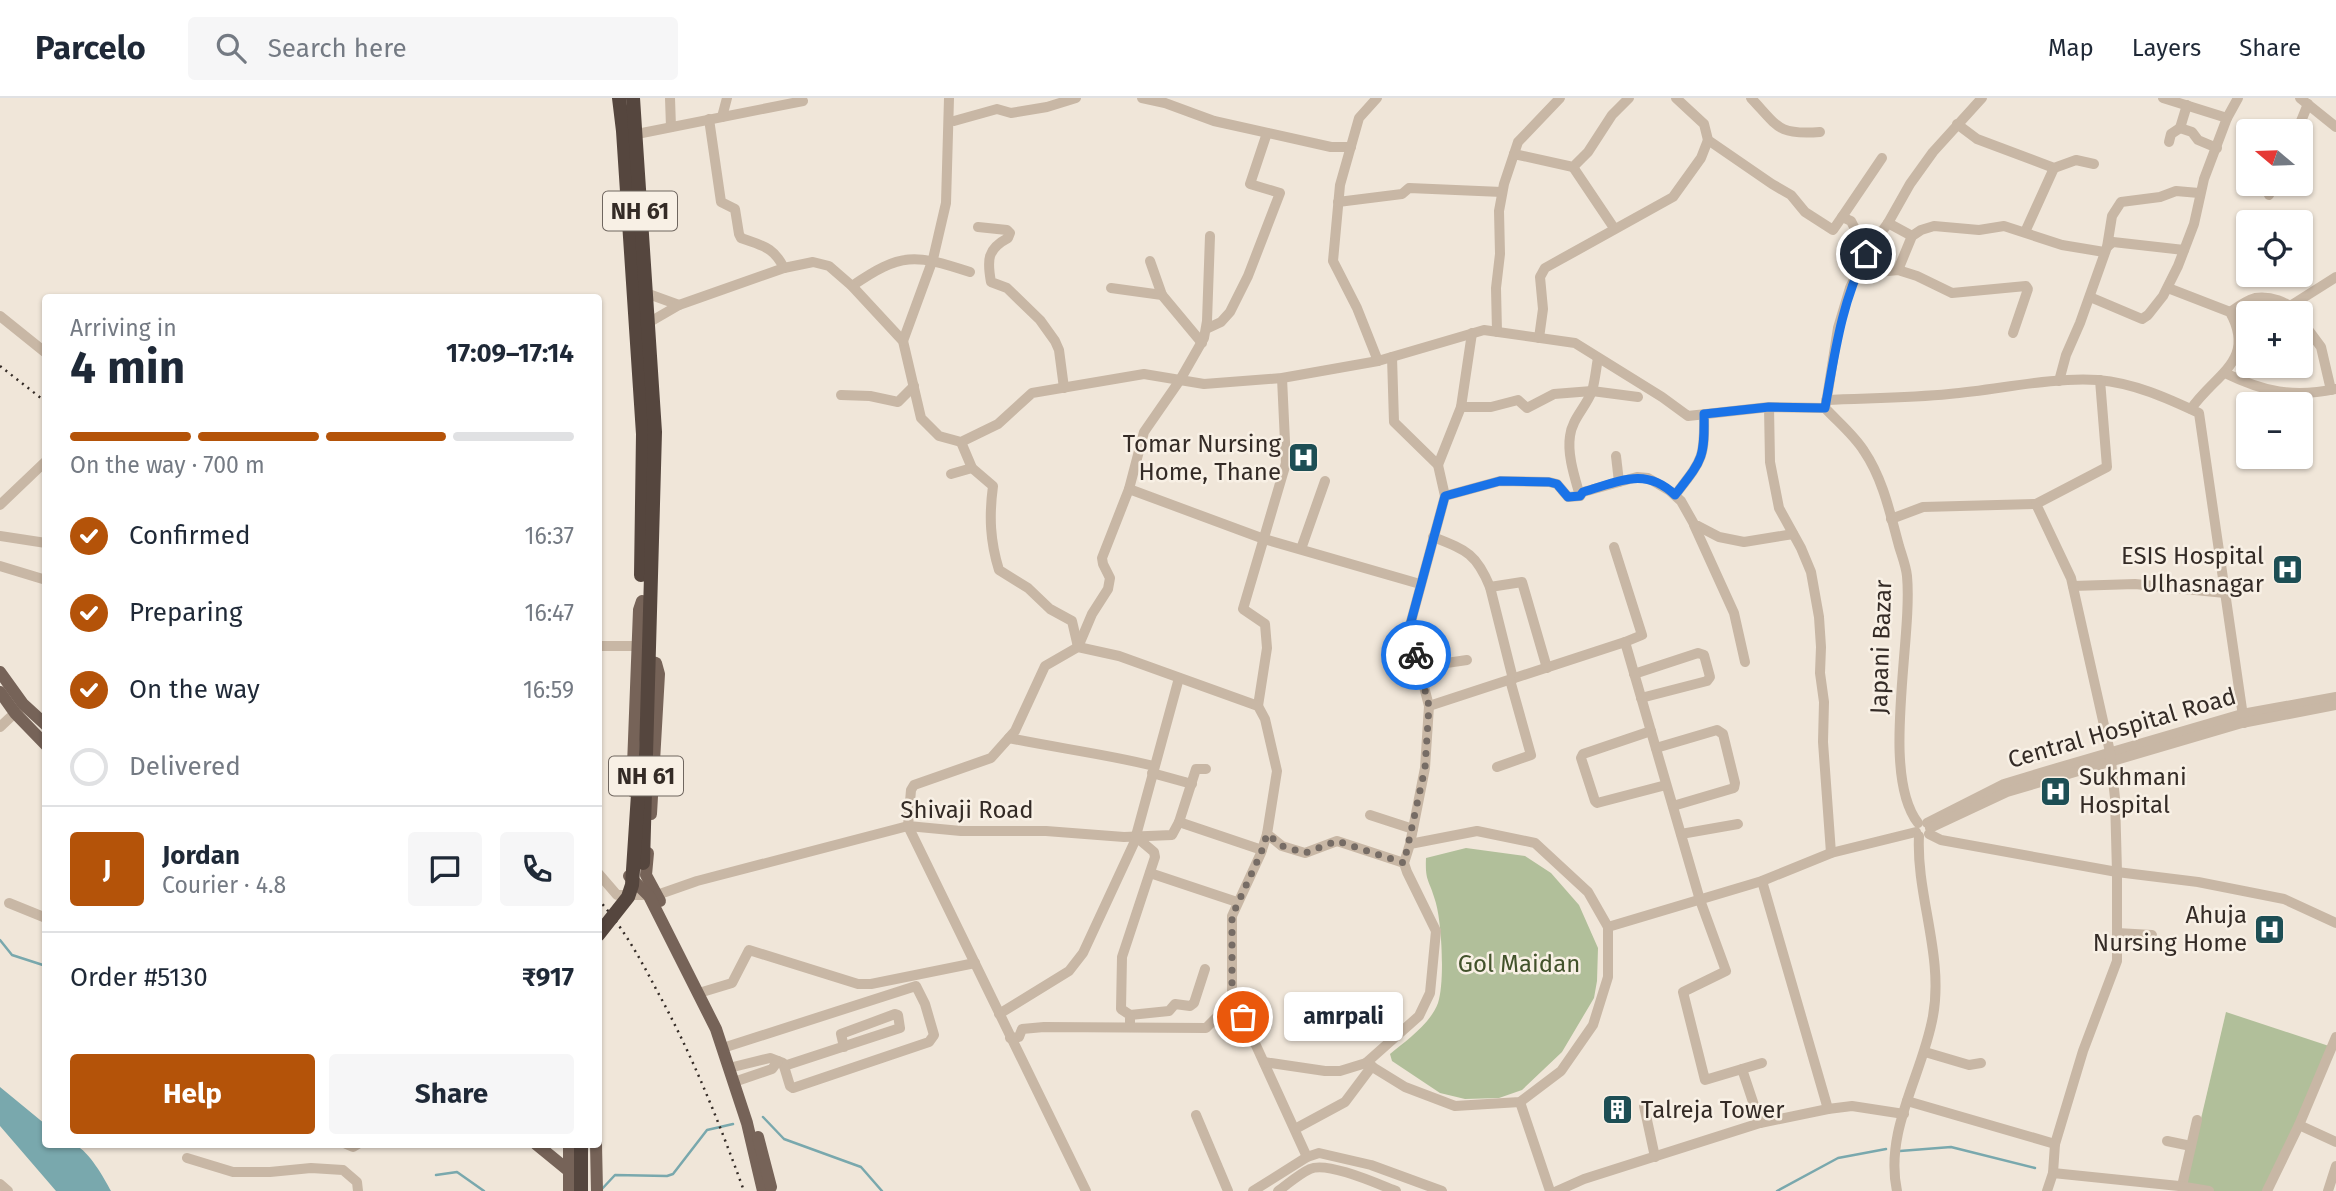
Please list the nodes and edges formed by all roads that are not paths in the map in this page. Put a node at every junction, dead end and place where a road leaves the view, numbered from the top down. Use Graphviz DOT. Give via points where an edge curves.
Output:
graph roads {
  1 [pos="619,98"];
  2 [pos="633,98"];
  3 [pos="670,98"];
  4 [pos="727,98"];
  5 [pos="949,98"];
  6 [pos="1076,98"];
  7 [pos="1142,98"];
  8 [pos="1377,98"];
  9 [pos="1560,98"];
  10 [pos="1629,98"];
  11 [pos="1676,98"];
  12 [pos="1751,98"];
  13 [pos="1982,98"];
  14 [pos="2163,98"];
  15 [pos="2238,98"];
  16 [pos="803,101"];
  17 [pos="2304,101"];
  18 [pos="2187,105"];
  19 [pos="722,117"];
  20 [pos="2227,118"];
  21 [pos="709,119"];
  22 [pos="2300,119"];
  23 [pos="954,121"];
  24 [pos="1957,124"];
  25 [pos="671,127"];
  26 [pos="2336,127"];
  27 [pos="2180,128"];
  28 [pos="1821,132"];
  29 [pos="1267,133"];
  30 [pos="630,135"];
  31 [pos="1708,140"];
  32 [pos="2169,142"];
  33 [pos="1351,147"];
  34 [pos="2217,148"];
  35 [pos="1514,154"];
  36 [pos="1882,158"];
  37 [pos="2094,164"];
  38 [pos="1573,167"];
  39 [pos="2054,168"];
  40 [pos="1502,192"];
  41 [pos="2199,193"];
  42 [pos="1338,202"];
  43 [pos="1842,217"];
  44 [pos="1888,223"];
  45 [pos="978,227"];
  46 [pos="1614,228"];
  47 [pos="2025,232"];
  48 [pos="1210,236"];
  49 [pos="1912,236"];
  50 [pos="1872,243"];
  51 [pos="2105,250"];
  52 [pos="2184,250"];
  53 [pos="933,260"];
  54 [pos="1150,261"];
  55 [pos="1860,266"];
  56 [pos="784,268"];
  57 [pos="1898,270"];
  58 [pos="970,272"];
  59 [pos="2336,277"];
  60 [pos="852,286"];
  61 [pos="1111,288"];
  62 [pos="2168,288"];
  63 [pos="640,293"];
  64 [pos="1161,295"];
  65 [pos="2090,297"];
  66 [pos="2248,301"];
  67 [pos="2277,301"];
  68 [pos="2305,301"];
  69 [pos="679,305"];
  70 [pos="2236,308"];
  71 [pos="2230,312"];
  72 [pos="0,316"];
  73 [pos="2236,321"];
  74 [pos="642,323"];
  75 [pos="1206,329"];
  76 [pos="1497,332"];
  77 [pos="1472,333"];
  78 [pos="2014,333"];
  79 [pos="2313,336"];
  80 [pos="1539,338"];
  81 [pos="903,341"];
  82 [pos="1202,343"];
  83 [pos="42,350"];
  84 [pos="2236,356"];
  85 [pos="1392,357"];
  86 [pos="1598,358"];
  87 [pos="1378,361"];
  88 [pos="2225,373"];
  89 [pos="1282,378"];
  90 [pos="1181,380"];
  91 [pos="2100,380"];
  92 [pos="2059,381"];
  93 [pos="914,386"];
  94 [pos="1064,388"];
  95 [pos="2334,389"];
  96 [pos="1592,391"];
  97 [pos="841,395"];
  98 [pos="1638,397"];
  99 [pos="1826,404"];
  100 [pos="1461,407"];
  101 [pos="1769,407"];
  102 [pos="2191,409"];
  103 [pos="1704,414"];
  104 [pos="961,442"];
  105 [pos="1616,456"];
  106 [pos="42,465"];
  107 [pos="1438,465"];
  108 [pos="972,468"];
  109 [pos="951,474"];
  110 [pos="1325,481"];
  111 [pos="1619,482"];
  112 [pos="1129,489"];
  113 [pos="1675,495"];
  114 [pos="1445,496"];
  115 [pos="1580,496"];
  116 [pos="2036,504"];
  117 [pos="0,505"];
  118 [pos="646,516"];
  119 [pos="1891,519"];
  120 [pos="1694,524"];
  121 [pos="1793,534"];
  122 [pos="0,536"];
  123 [pos="1433,537"];
  124 [pos="1264,539"];
  125 [pos="42,542"];
  126 [pos="1614,547"];
  127 [pos="1301,550"];
  128 [pos="0,566"];
  129 [pos="42,579"];
  130 [pos="1420,584"];
  131 [pos="2073,586"];
  132 [pos="1490,587"];
  133 [pos="2225,593"];
  134 [pos="1625,642"];
  135 [pos="602,646"];
  136 [pos="640,646"];
  137 [pos="1078,648"];
  138 [pos="1467,660"];
  139 [pos="649,661"];
  140 [pos="1745,662"];
  141 [pos="1419,667"];
  142 [pos="1546,668"];
  143 [pos="0,672"];
  144 [pos="1634,674"];
  145 [pos="1179,678"];
  146 [pos="1511,679"];
  147 [pos="645,689"];
  148 [pos="0,692"];
  149 [pos="2336,697"];
  150 [pos="1641,698"];
  151 [pos="2336,705"];
  152 [pos="1258,706"];
  153 [pos="1429,706"];
  154 [pos="19,708"];
  155 [pos="2243,718"];
  156 [pos="42,722"];
  157 [pos="0,727"];
  158 [pos="1651,731"];
  159 [pos="1009,738"];
  160 [pos="42,740"];
  161 [pos="1656,748"];
  162 [pos="2110,757"];
  163 [pos="1497,767"];
  164 [pos="1153,769"];
  165 [pos="1206,769"];
  166 [pos="1192,784"];
  167 [pos="1667,785"];
  168 [pos="1673,806"];
  169 [pos="1370,815"];
  170 [pos="1179,822"];
  171 [pos="1738,824"];
  172 [pos="908,826"];
  173 [pos="1413,829"];
  174 [pos="1923,829"];
  175 [pos="1267,834"];
  176 [pos="1681,834"];
  177 [pos="1135,836"];
  178 [pos="1410,844"];
  179 [pos="1262,850"];
  180 [pos="1831,852"];
  181 [pos="1404,863"];
  182 [pos="2117,872"];
  183 [pos="1150,873"];
  184 [pos="602,878"];
  185 [pos="1762,881"];
  186 [pos="653,896"];
  187 [pos="1700,900"];
  188 [pos="1237,902"];
  189 [pos="9,903"];
  190 [pos="42,916"];
  191 [pos="2336,923"];
  192 [pos="1608,927"];
  193 [pos="602,930"];
  194 [pos="2117,933"];
  195 [pos="2152,935"];
  196 [pos="602,937"];
  197 [pos="975,963"];
  198 [pos="1205,969"];
  199 [pos="702,992"];
  200 [pos="1232,1002"];
  201 [pos="1169,1011"];
  202 [pos="999,1014"];
  203 [pos="1130,1015"];
  204 [pos="865,1025"];
  205 [pos="1130,1027"];
  206 [pos="1168,1028"];
  207 [pos="870,1038"];
  208 [pos="1010,1038"];
  209 [pos="2335,1044"];
  210 [pos="729,1046"];
  211 [pos="844,1047"];
  212 [pos="1925,1052"];
  213 [pos="1264,1062"];
  214 [pos="1762,1063"];
  215 [pos="1980,1063"];
  216 [pos="781,1064"];
  217 [pos="1369,1065"];
  218 [pos="733,1067"];
  219 [pos="1742,1069"];
  220 [pos="737,1081"];
  221 [pos="1907,1101"];
  222 [pos="1520,1102"];
  223 [pos="1644,1105"];
  224 [pos="1828,1109"];
  225 [pos="1904,1114"];
  226 [pos="1196,1115"];
  227 [pos="2197,1120"];
  228 [pos="1760,1123"];
  229 [pos="2299,1125"];
  230 [pos="752,1129"];
  231 [pos="1295,1129"];
  232 [pos="2167,1141"];
  233 [pos="2336,1142"];
  234 [pos="2055,1144"];
  235 [pos="2191,1146"];
  236 [pos="541,1148"];
  237 [pos="569,1148"];
  238 [pos="569,1148"];
  239 [pos="588,1148"];
  240 [pos="596,1148"];
  241 [pos="1331,1156"];
  242 [pos="1307,1157"];
  243 [pos="1655,1157"];
  244 [pos="187,1158"];
  245 [pos="1295,1164"];
  246 [pos="2336,1166"];
  247 [pos="1327,1168"];
  248 [pos="569,1171"];
  249 [pos="2053,1173"];
  250 [pos="1303,1174"];
  251 [pos="1412,1181"];
  252 [pos="0,1184"];
  253 [pos="2180,1188"];
  254 [pos="1428,1189"];
  255 [pos="8,1191"];
  256 [pos="358,1191"];
  257 [pos="569,1191"];
  258 [pos="580,1191"];
  259 [pos="589,1191"];
  260 [pos="597,1191"];
  261 [pos="764,1191"];
  262 [pos="772,1191"];
  263 [pos="1086,1191"];
  264 [pos="1228,1191"];
  265 [pos="1253,1191"];
  266 [pos="1278,1191"];
  267 [pos="1396,1191"];
  268 [pos="1408,1191"];
  269 [pos="1442,1191"];
  270 [pos="1550,1191"];
  271 [pos="1557,1191"];
  272 [pos="1897,1191"];
  273 [pos="2047,1191"];
  274 [pos="2209,1191"];
  275 [pos="2267,1191"];
  276 [pos="2328,1191"];
  1 -- 30 [label="highway, NH 61"];
  2 -- 30 [label="highway, NH 61"];
  3 -- 25 [label="street"];
  4 -- 19 [label="street"];
  5 -- 53 [label="street" via="947,192"];
  6 -- 23 [label="street" via="1011,113 997,109"];
  7 -- 29 [label="street"];
  8 -- 33 [label="street" via="1359,118"];
  9 -- 35 [label="street" via="1518,142"];
  10 -- 38 [label="street"];
  11 -- 31 [label="street" via="1704,124"];
  12 -- 28 [label="street" via="1788,133"];
  13 -- 24 [label="street"];
  14 -- 18 [label="street"];
  15 -- 20 [label="street"];
  16 -- 19 [label="street"];
  17 -- 22 [label="street"];
  17 -- 26 [label="street"];
  18 -- 20 [label="street"];
  18 -- 27 [label="street"];
  19 -- 21 [label="street"];
  20 -- 34 [label="street"];
  21 -- 25 [label="street"];
  21 -- 56 [label="street" via="721,202 735,209 741,238 769,248"];
  24 -- 39 [label="street" via="1977,139"];
  24 -- 44 [label="street" via="1910,184"];
  25 -- 30 [label="street"];
  27 -- 32 [label="street"];
  27 -- 34 [label="street"];
  29 -- 33 [label="street"];
  29 -- 75 [label="street" via="1250,184 1279,193 1230,312"];
  30 -- 63 [label="highway, NH 61"];
  31 -- 43 [label="street" via="1791,195 1805,212 1833,230"];
  31 -- 46 [label="street" via="1673,197"];
  33 -- 42 [label="street"];
  34 -- 41 [label="street"];
  35 -- 38 [label="street"];
  35 -- 40 [label="street"];
  36 -- 43 [label="street"];
  37 -- 39 [label="street" via="2076,160"];
  38 -- 46 [label="street"];
  39 -- 47 [label="street"];
  40 -- 42 [label="street" via="1409,188 1402,194"];
  40 -- 76 [label="street"];
  41 -- 51 [label="street" via="2176,191 2121,202 2112,216"];
  41 -- 52 [label="street"];
  42 -- 87 [label="street" via="1333,261"];
  43 -- 50 [label="street"];
  44 -- 49 [label="street"];
  44 -- 50 [label="street"];
  45 -- 94 [label="street" via="1010,233 991,253 991,282 1007,288 1055,341"];
  46 -- 80 [label="street" via="1541,272"];
  47 -- 49 [label="street" via="2004,226 1979,230 1934,226"];
  47 -- 51 [label="street" via="2062,245"];
  48 -- 75 [label="street"];
  49 -- 57 [label="street"];
  50 -- 55 [label="street"];
  51 -- 52 [label="street" via="2113,242"];
  51 -- 65 [label="street"];
  52 -- 62 [label="street"];
  53 -- 58 [label="street"];
  53 -- 60 [label="street" via="892,261"];
  53 -- 81 [label="street"];
  54 -- 64 [label="street"];
  55 -- 57 [label="street" via="1879,272"];
  55 -- 99 [label="street" via="1838,328"];
  56 -- 60 [label="street" via="821,263"];
  56 -- 69 [label="street"];
  57 -- 78 [label="street" via="1952,293 2026,286"];
  59 -- 68 [label="street"];
  60 -- 81 [label="street"];
  61 -- 64 [label="street"];
  62 -- 65 [label="street" via="2141,319"];
  62 -- 71 [label="street"];
  63 -- 69 [label="street"];
  63 -- 74 [label="highway, NH 61"];
  64 -- 82 [label="street"];
  65 -- 92 [label="street"];
  66 -- 67 [label="street"];
  69 -- 74 [label="street"];
  70 -- 71 [label="street"];
  71 -- 73 [label="street"];
  72 -- 83 [label="street"];
  74 -- 118 [label="highway, NH 61"];
  75 -- 82 [label="street"];
  76 -- 77 [label="street"];
  76 -- 80 [label="street"];
  77 -- 85 [label="street"];
  77 -- 100 [label="street"];
  79 -- 95 [label="street"];
  80 -- 86 [label="street" via="1574,343"];
  81 -- 93 [label="street"];
  82 -- 90 [label="street"];
  84 -- 88 [label="street"];
  85 -- 87 [label="street"];
  85 -- 107 [label="street" via="1394,422"];
  86 -- 96 [label="street"];
  86 -- 103 [label="street" via="1688,416"];
  87 -- 89 [label="street"];
  88 -- 95 [label="street" via="2249,385 2283,393"];
  88 -- 102 [label="street"];
  89 -- 90 [label="street" via="1204,384"];
  89 -- 124 [label="street" via="1286,463"];
  90 -- 94 [label="street" via="1144,374"];
  90 -- 112 [label="street" via="1144,432"];
  91 -- 92 [label="street"];
  91 -- 102 [label="street" via="2158,393"];
  91 -- 116 [label="street" via="2107,467"];
  92 -- 99 [label="street"];
  93 -- 97 [label="street" via="898,402"];
  93 -- 104 [label="street" via="921,418 939,436"];
  94 -- 104 [label="street" via="1032,393 998,424"];
  96 -- 98 [label="street"];
  96 -- 100 [label="street" via="1554,394 1527,408 1518,400 1491,407"];
  96 -- 115 [label="street" via="1570,436"];
  99 -- 101 [label="street"];
  99 -- 119 [label="street, Japani Bazar" via="1878,475"];
  100 -- 107 [label="street"];
  101 -- 103 [label="street"];
  101 -- 121 [label="street" via="1770,462 1779,508"];
  102 -- 133 [label="street" via="2199,413"];
  103 -- 113 [label="street" via="1703,455"];
  104 -- 108 [label="street"];
  105 -- 111 [label="street"];
  106 -- 117 [label="street"];
  107 -- 114 [label="street"];
  108 -- 109 [label="street"];
  108 -- 137 [label="street" via="993,486 992,548 999,570 1072,621"];
  110 -- 127 [label="street"];
  111 -- 113 [label="street" via="1648,478"];
  111 -- 115 [label="street"];
  112 -- 124 [label="street"];
  112 -- 137 [label="street" via="1102,558 1110,578 1108,589"];
  113 -- 120 [label="street"];
  114 -- 115 [label="street" via="1500,481 1549,482 1568,497"];
  114 -- 123 [label="street"];
  116 -- 119 [label="street" via="1923,508"];
  116 -- 131 [label="street"];
  118 -- 136 [label="highway, NH 61"];
  118 -- 139 [label="highway, NH 61"];
  119 -- 174 [label="street, Japani Bazar" via="1907,575 1901,764 1909,806"];
  120 -- 121 [label="street" via="1736,542"];
  120 -- 140 [label="street" via="1734,613"];
  121 -- 180 [label="street" via="1811,572 1819,617"];
  122 -- 125 [label="street"];
  123 -- 130 [label="street"];
  123 -- 132 [label="street" via="1476,558"];
  124 -- 127 [label="street"];
  124 -- 152 [label="street" via="1243,609 1265,624 1268,648"];
  126 -- 134 [label="street" via="1642,635"];
  127 -- 130 [label="street"];
  128 -- 129 [label="street"];
  130 -- 141 [label="street" via="1409,629"];
  131 -- 133 [label="street" via="2135,584"];
  131 -- 162 [label="street"];
  132 -- 142 [label="street" via="1522,582"];
  132 -- 146 [label="street"];
  133 -- 155 [label="street"];
  134 -- 142 [label="street"];
  134 -- 144 [label="street"];
  135 -- 136 [label="street"];
  136 -- 147 [label="highway, NH 61"];
  136 -- 186 [label="main road" via="628,872"];
  137 -- 145 [label="street" via="1119,656"];
  137 -- 159 [label="street" via="1045,666"];
  138 -- 141 [label="street"];
  139 -- 147 [label="highway, NH 61"];
  139 -- 186 [label="main road" via="656,663 659,674 646,875"];
  141 -- 153 [label="street"];
  142 -- 146 [label="street"];
  143 -- 154 [label="main road"];
  144 -- 150 [label="street"];
  144 -- 150 [label="street" via="1698,653 1704,655 1707,681"];
  145 -- 152 [label="street"];
  145 -- 164 [label="street"];
  146 -- 153 [label="street"];
  146 -- 163 [label="street" via="1531,755"];
  147 -- 193 [label="highway, NH 61, bridge" via="632,885"];
  147 -- 196 [label="highway, NH 61, bridge" via="643,863 631,906"];
  148 -- 154 [label="main road"];
  149 -- 155 [label="street, Central Hospital Road"];
  150 -- 158 [label="street"];
  151 -- 155 [label="street, Central Hospital Road"];
  152 -- 175 [label="street" via="1276,771"];
  153 -- 173 [label="street" via="1425,768"];
  154 -- 156 [label="main road"];
  154 -- 157 [label="street"];
  154 -- 160 [label="main road"];
  155 -- 162 [label="street, Central Hospital Road"];
  158 -- 161 [label="street"];
  158 -- 167 [label="street" via="1581,758 1597,803"];
  159 -- 164 [label="street" via="1097,752"];
  159 -- 172 [label="street" via="991,758 914,785"];
  161 -- 167 [label="street"];
  161 -- 168 [label="street" via="1717,730 1723,734 1734,788"];
  162 -- 174 [label="street, Central Hospital Road" via="2004,784"];
  162 -- 182 [label="street"];
  164 -- 166 [label="street"];
  164 -- 177 [label="street"];
  165 -- 166 [label="street" via="1196,769"];
  166 -- 170 [label="street"];
  167 -- 168 [label="street"];
  168 -- 176 [label="street"];
  169 -- 173 [label="street"];
  170 -- 177 [label="street, Shivaji Road" via="1172,835"];
  170 -- 179 [label="street"];
  171 -- 176 [label="street"];
  172 -- 177 [label="street, Shivaji Road"];
  172 -- 186 [label="street, Shivaji Road"];
  172 -- 197 [label="street"];
  173 -- 178 [label="street"];
  174 -- 180 [label="street, Central Hospital Road"];
  174 -- 182 [label="street" via="1941,840"];
  174 -- 212 [label="street, Japani Bazar" via="1918,857 1934,972 1934,1013"];
  175 -- 179 [label="street"];
  175 -- 181 [label="street" via="1282,846 1305,853 1337,841"];
  176 -- 187 [label="street"];
  177 -- 183 [label="street" via="1154,852"];
  177 -- 202 [label="street" via="1083,953 1069,971"];
  178 -- 181 [label="street"];
  178 -- 192 [label="street" via="1477,831 1535,844 1588,892"];
  179 -- 188 [label="street"];
  180 -- 185 [label="street, Central Hospital Road"];
  181 -- 217 [label="street" via="1436,930 1430,993 1419,1016"];
  182 -- 191 [label="street" via="2284,899"];
  182 -- 194 [label="street"];
  183 -- 188 [label="street"];
  183 -- 203 [label="street" via="1122,957 1121,1009"];
  184 -- 186 [label="street" via="617,895"];
  185 -- 187 [label="street, Central Hospital Road"];
  185 -- 224 [label="street"];
  186 -- 199 [label="main road"];
  187 -- 192 [label="street, Central Hospital Road"];
  187 -- 219 [label="street" via="1726,971 1683,992 1693,1036 1705,1080"];
  188 -- 200 [label="street" via="1232,924"];
  189 -- 190 [label="street"];
  192 -- 222 [label="street" via="1608,977 1593,1025 1561,1071"];
  194 -- 195 [label="street"];
  194 -- 234 [label="street" via="2117,961"];
  197 -- 199 [label="street" via="858,984 749,950 730,984"];
  197 -- 202 [label="street"];
  198 -- 201 [label="street" via="1194,1003 1172,1005"];
  199 -- 210 [label="main road"];
  199 -- 218 [label="main road"];
  200 -- 206 [label="street" via="1206,1028"];
  200 -- 213 [label="street"];
  201 -- 203 [label="street"];
  201 -- 206 [label="street"];
  202 -- 208 [label="street"];
  203 -- 205 [label="street"];
  204 -- 207 [label="street"];
  204 -- 207 [label="street" via="898,1015 900,1028"];
  204 -- 211 [label="street" via="841,1034"];
  205 -- 206 [label="street"];
  205 -- 208 [label="street" via="1022,1029 1019,1037"];
  207 -- 211 [label="street"];
  208 -- 263 [label="street"];
  209 -- 229 [label="street"];
  210 -- 216 [label="street" via="919,987 934,1035 931,1041 793,1088"];
  210 -- 218 [label="main road"];
  211 -- 216 [label="street"];
  212 -- 215 [label="street" via="1969,1065"];
  212 -- 221 [label="street, Japani Bazar"];
  213 -- 217 [label="street" via="1325,1071"];
  213 -- 231 [label="street"];
  214 -- 219 [label="street"];
  216 -- 218 [label="street" via="770,1058"];
  216 -- 220 [label="street"];
  217 -- 222 [label="street" via="1405,1087 1455,1106"];
  217 -- 231 [label="street" via="1345,1102"];
  218 -- 220 [label="main road"];
  219 -- 228 [label="street"];
  220 -- 230 [label="main road"];
  221 -- 225 [label="street, Japani Bazar"];
  221 -- 234 [label="street"];
  222 -- 270 [label="street"];
  223 -- 243 [label="street"];
  224 -- 225 [label="street" via="1852,1106"];
  224 -- 228 [label="street"];
  225 -- 272 [label="street, Japani Bazar" via="1895,1142"];
  226 -- 264 [label="street"];
  227 -- 235 [label="street"];
  228 -- 243 [label="street"];
  229 -- 233 [label="street"];
  229 -- 275 [label="street"];
  230 -- 261 [label="main road"];
  230 -- 262 [label="main road"];
  231 -- 242 [label="street"];
  232 -- 235 [label="street"];
  234 -- 249 [label="street"];
  235 -- 253 [label="street"];
  236 -- 248 [label="main road"];
  237 -- 248 [label="main road"];
  238 -- 258 [label="highway"];
  239 -- 259 [label="highway"];
  240 -- 260 [label="main road"];
  241 -- 242 [label="street"];
  241 -- 247 [label="street"];
  241 -- 251 [label="street"];
  242 -- 245 [label="street"];
  243 -- 271 [label="street"];
  244 -- 256 [label="street" via="233,1172 343,1170 356,1182"];
  245 -- 250 [label="street"];
  245 -- 265 [label="street"];
  246 -- 276 [label="street"];
  247 -- 250 [label="street"];
  247 -- 267 [label="street"];
  248 -- 257 [label="main road"];
  249 -- 253 [label="street"];
  249 -- 273 [label="street"];
  250 -- 266 [label="street"];
  251 -- 254 [label="street"];
  251 -- 268 [label="street"];
  252 -- 255 [label="street"];
  253 -- 274 [label="street"];
  254 -- 269 [label="street"];
}
